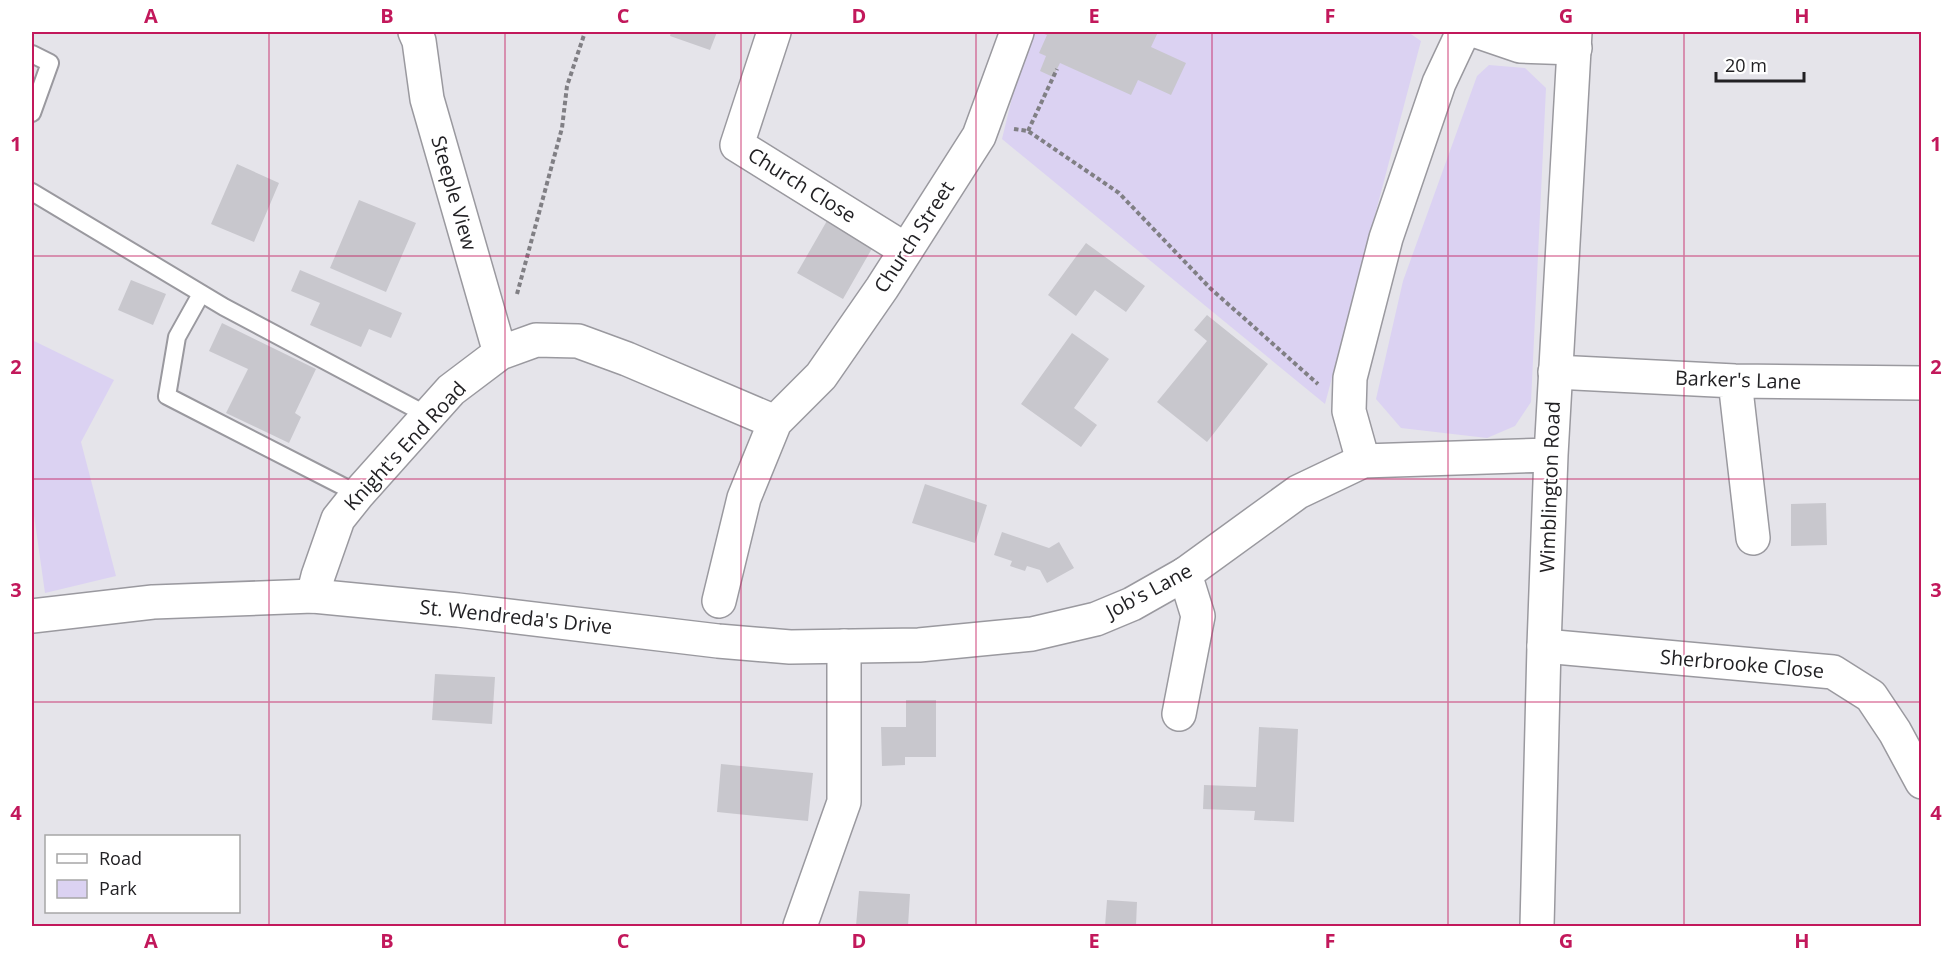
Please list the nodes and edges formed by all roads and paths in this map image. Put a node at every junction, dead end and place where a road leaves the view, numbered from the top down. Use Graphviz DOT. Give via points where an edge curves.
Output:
graph roads {
  1 [pos="415,32"];
  2 [pos="585,32"];
  3 [pos="774,32"];
  4 [pos="1017,32"];
  5 [pos="1463,32"];
  6 [pos="1479,32"];
  7 [pos="1575,40"];
  8 [pos="32,54"];
  9 [pos="1057,69"];
  10 [pos="32,112"];
  11 [pos="985,121"];
  12 [pos="1028,131"];
  13 [pos="32,192"];
  14 [pos="906,250"];
  15 [pos="201,294"];
  16 [pos="516,297"];
  17 [pos="500,353"];
  18 [pos="1555,372"];
  19 [pos="1735,381"];
  20 [pos="1922,383"];
  21 [pos="1349,411"];
  22 [pos="428,415"];
  23 [pos="775,422"];
  24 [pos="1551,455"];
  25 [pos="1363,461"];
  26 [pos="358,494"];
  27 [pos="1753,538"];
  28 [pos="1185,574"];
  29 [pos="313,596"];
  30 [pos="719,601"];
  31 [pos="32,616"];
  32 [pos="718,641"];
  33 [pos="844,646"];
  34 [pos="1544,646"];
  35 [pos="1179,714"];
  36 [pos="1922,782"];
  37 [pos="800,927"];
  38 [pos="1538,927"];
  1 -- 17 [label="street, Steeple View" via="427,99"];
  2 -- 16 [label="path" via="567,86 562,128"];
  3 -- 14 [label="street, Church Close" via="737,145"];
  4 -- 11 [label="street, Church Street"];
  5 -- 21 [label="street" via="1439,83 1386,238 1350,378"];
  6 -- 7 [label="street" via="1520,46"];
  7 -- 18 [label="street, Wimblington Road"];
  8 -- 10 [label="lane" via="50,63"];
  9 -- 12 [label="path"];
  11 -- 12 [label="path"];
  11 -- 14 [label="street, Church Street"];
  12 -- 21 [label="path" via="1119,193 1210,288"];
  13 -- 15 [label="lane"];
  14 -- 23 [label="street, Church Street" via="821,376"];
  15 -- 22 [label="lane"];
  15 -- 26 [label="lane" via="177,337 167,396"];
  17 -- 22 [label="street, Knight's End Road" via="451,390"];
  17 -- 23 [label="street, Knight's End Road" via="536,340 578,341"];
  18 -- 19 [label="street, Barker's Lane"];
  18 -- 24 [label="street, Wimblington Road"];
  19 -- 20 [label="street, Barker's Lane"];
  19 -- 27 [label="street"];
  21 -- 25 [label="street"];
  22 -- 26 [label="street, Knight's End Road"];
  23 -- 30 [label="street" via="744,498"];
  24 -- 25 [label="street, Job's Lane"];
  24 -- 34 [label="street, Wimblington Road"];
  25 -- 28 [label="street, Job's Lane" via="1298,492"];
  26 -- 29 [label="street, Knight's End Road" via="338,519"];
  28 -- 33 [label="street, Job's Lane" via="1096,619 1032,633 920,645"];
  28 -- 35 [label="street" via="1198,616"];
  29 -- 31 [label="street" via="153,602"];
  29 -- 32 [label="street, St. Wendreda's Drive"];
  32 -- 33 [label="street, Job's Lane" via="790,647"];
  33 -- 37 [label="street" via="844,802"];
  34 -- 36 [label="street, Sherbrooke Close" via="1833,672 1871,696"];
  34 -- 38 [label="street, Wimblington Road"];
}
